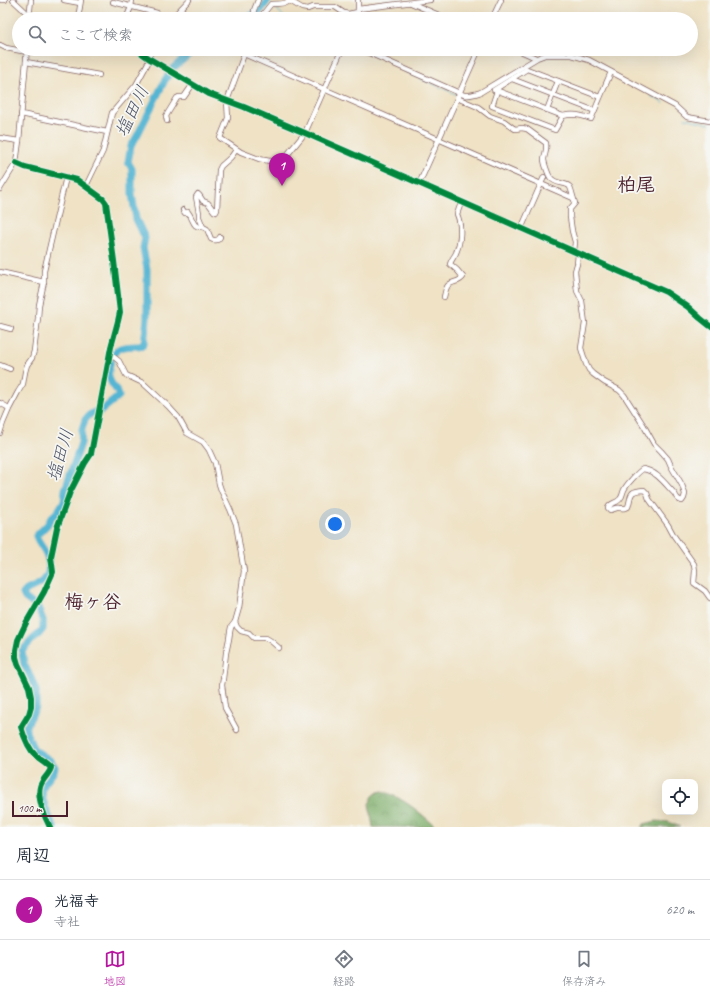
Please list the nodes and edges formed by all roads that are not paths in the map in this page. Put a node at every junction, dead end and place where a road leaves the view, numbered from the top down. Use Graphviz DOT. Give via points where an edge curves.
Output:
graph roads {
  1 [pos="1,0"];
  2 [pos="5,0"];
  3 [pos="13,0"];
  4 [pos="31,0"];
  5 [pos="64,0"];
  6 [pos="132,0"];
  7 [pos="189,0"];
  8 [pos="258,0"];
  9 [pos="358,0"];
  10 [pos="430,0"];
  11 [pos="501,0"];
  12 [pos="80,1"];
  13 [pos="113,2"];
  14 [pos="410,2"];
  15 [pos="131,7"];
  16 [pos="358,10"];
  17 [pos="24,12"];
  18 [pos="30,12"];
  19 [pos="79,12"];
  20 [pos="129,12"];
  21 [pos="153,12"];
  22 [pos="178,12"];
  23 [pos="254,12"];
  24 [pos="265,12"];
  25 [pos="342,12"];
  26 [pos="353,12"];
  27 [pos="432,12"];
  28 [pos="495,12"];
  29 [pos="0,45"];
  30 [pos="12,49"];
  31 [pos="26,56"];
  32 [pos="146,56"];
  33 [pos="244,56"];
  34 [pos="253,56"];
  35 [pos="339,56"];
  36 [pos="375,56"];
  37 [pos="476,56"];
  38 [pos="532,56"];
  39 [pos="545,56"];
  40 [pos="575,56"];
  41 [pos="536,58"];
  42 [pos="150,59"];
  43 [pos="26,62"];
  44 [pos="611,72"];
  45 [pos="99,75"];
  46 [pos="512,79"];
  47 [pos="558,81"];
  48 [pos="193,84"];
  49 [pos="489,87"];
  50 [pos="324,90"];
  51 [pos="496,90"];
  52 [pos="458,95"];
  53 [pos="553,95"];
  54 [pos="600,97"];
  55 [pos="227,101"];
  56 [pos="547,110"];
  57 [pos="594,111"];
  58 [pos="21,114"];
  59 [pos="563,116"];
  60 [pos="167,121"];
  61 [pos="710,121"];
  62 [pos="107,132"];
  63 [pos="305,133"];
  64 [pos="0,138"];
  65 [pos="439,140"];
  66 [pos="19,141"];
  67 [pos="236,150"];
  68 [pos="16,163"];
  69 [pos="66,177"];
  70 [pos="544,177"];
  71 [pos="419,184"];
  72 [pos="541,184"];
  73 [pos="86,186"];
  74 [pos="0,189"];
  75 [pos="573,198"];
  76 [pos="461,203"];
  77 [pos="183,210"];
  78 [pos="203,227"];
  79 [pos="521,229"];
  80 [pos="220,237"];
  81 [pos="576,253"];
  82 [pos="0,272"];
  83 [pos="44,282"];
  84 [pos="444,297"];
  85 [pos="0,326"];
  86 [pos="710,326"];
  87 [pos="11,329"];
  88 [pos="110,354"];
  89 [pos="0,365"];
  90 [pos="10,369"];
  91 [pos="0,403"];
  92 [pos="9,408"];
  93 [pos="0,433"];
  94 [pos="710,598"];
  95 [pos="235,622"];
  96 [pos="279,648"];
  97 [pos="237,730"];
  98 [pos="50,827"];
  1 -- 2 [label="street"];
  3 -- 17 [label="street"];
  4 -- 18 [label="street"];
  5 -- 12 [label="street"];
  6 -- 15 [label="street"];
  7 -- 22 [label="street"];
  8 -- 23 [label="street"];
  9 -- 16 [label="street"];
  10 -- 14 [label="street"];
  11 -- 28 [label="street"];
  12 -- 19 [label="street"];
  13 -- 15 [label="street"];
  14 -- 16 [label="street"];
  14 -- 27 [label="street"];
  15 -- 20 [label="street"];
  15 -- 21 [label="street"];
  16 -- 26 [label="street"];
  24 -- 25 [label="street" via="271,4 290,1 302,8 335,7"];
  29 -- 30 [label="street"];
  31 -- 43 [label="street"];
  32 -- 42 [label="street"];
  33 -- 55 [label="street"];
  34 -- 50 [label="street"];
  35 -- 50 [label="street"];
  36 -- 52 [label="street"];
  37 -- 52 [label="street"];
  38 -- 41 [label="street"];
  39 -- 41 [label="street"];
  40 -- 44 [label="street"];
  41 -- 49 [label="street"];
  42 -- 48 [label="street"];
  42 -- 62 [label="street" via="136,85 112,113"];
  43 -- 45 [label="street"];
  43 -- 58 [label="street"];
  44 -- 54 [label="street"];
  44 -- 61 [label="street" via="675,106 687,117"];
  46 -- 47 [label="street" via="527,69"];
  46 -- 51 [label="street"];
  46 -- 53 [label="street"];
  47 -- 53 [label="street"];
  47 -- 54 [label="street"];
  48 -- 55 [label="street"];
  48 -- 60 [label="street" via="184,97 177,98 166,116"];
  49 -- 51 [label="street"];
  49 -- 52 [label="street" via="472,95"];
  50 -- 63 [label="street"];
  50 -- 65 [label="street"];
  51 -- 56 [label="street"];
  51 -- 59 [label="street" via="492,106 555,130"];
  52 -- 65 [label="street"];
  52 -- 75 [label="street" via="516,129 527,129 546,143 544,162 551,178 560,184 568,185"];
  53 -- 56 [label="street"];
  53 -- 57 [label="street"];
  54 -- 57 [label="street"];
  55 -- 63 [label="street"];
  55 -- 67 [label="street" via="228,118 220,138"];
  56 -- 59 [label="street"];
  57 -- 59 [label="street" via="591,119 576,114"];
  58 -- 62 [label="street"];
  58 -- 66 [label="street"];
  62 -- 73 [label="street" via="103,151"];
  63 -- 67 [label="street" via="283,160 259,159"];
  63 -- 71 [label="street"];
  64 -- 66 [label="street"];
  65 -- 71 [label="street"];
  65 -- 72 [label="street"];
  66 -- 68 [label="street"];
  67 -- 78 [label="street" via="219,170 216,212 198,194 196,197"];
  68 -- 69 [label="street"];
  68 -- 74 [label="street"];
  69 -- 73 [label="street"];
  69 -- 83 [label="street" via="44,271"];
  70 -- 72 [label="street"];
  71 -- 76 [label="street"];
  72 -- 75 [label="street"];
  72 -- 79 [label="street"];
  73 -- 88 [label="street" via="106,203 120,312"];
  75 -- 81 [label="street" via="570,217"];
  76 -- 79 [label="street"];
  76 -- 84 [label="street" via="457,214 460,221 460,238 450,264 463,277 449,284"];
  77 -- 78 [label="street" via="185,213 188,212 196,226"];
  78 -- 80 [label="street" via="214,241"];
  79 -- 81 [label="street"];
  81 -- 86 [label="street" via="666,292"];
  81 -- 94 [label="street" via="577,291 582,301 584,323 581,348 586,364 593,374 624,395 654,444 668,459 685,494 682,501 680,500 655,474 643,469 624,490 622,498 608,508 628,508 631,494 644,490 694,564 694,583"];
  82 -- 83 [label="street"];
  83 -- 92 [label="street" via="34,351 27,365 23,384"];
  85 -- 87 [label="street"];
  88 -- 95 [label="street" via="119,361 126,375 143,382 178,417 187,432 203,442 209,450 215,463 219,484 236,524 244,571"];
  88 -- 98 [label="street" via="91,454 70,492 57,528 51,557 53,572 26,623 16,650 18,664 29,687 31,698 29,714 21,727 30,750 51,768 40,787 42,810"];
  89 -- 90 [label="street"];
  91 -- 92 [label="street"];
  92 -- 93 [label="street"];
  95 -- 96 [label="street" via="241,631 254,638 271,640"];
  95 -- 97 [label="street" via="231,627 222,685 225,708"];
}
